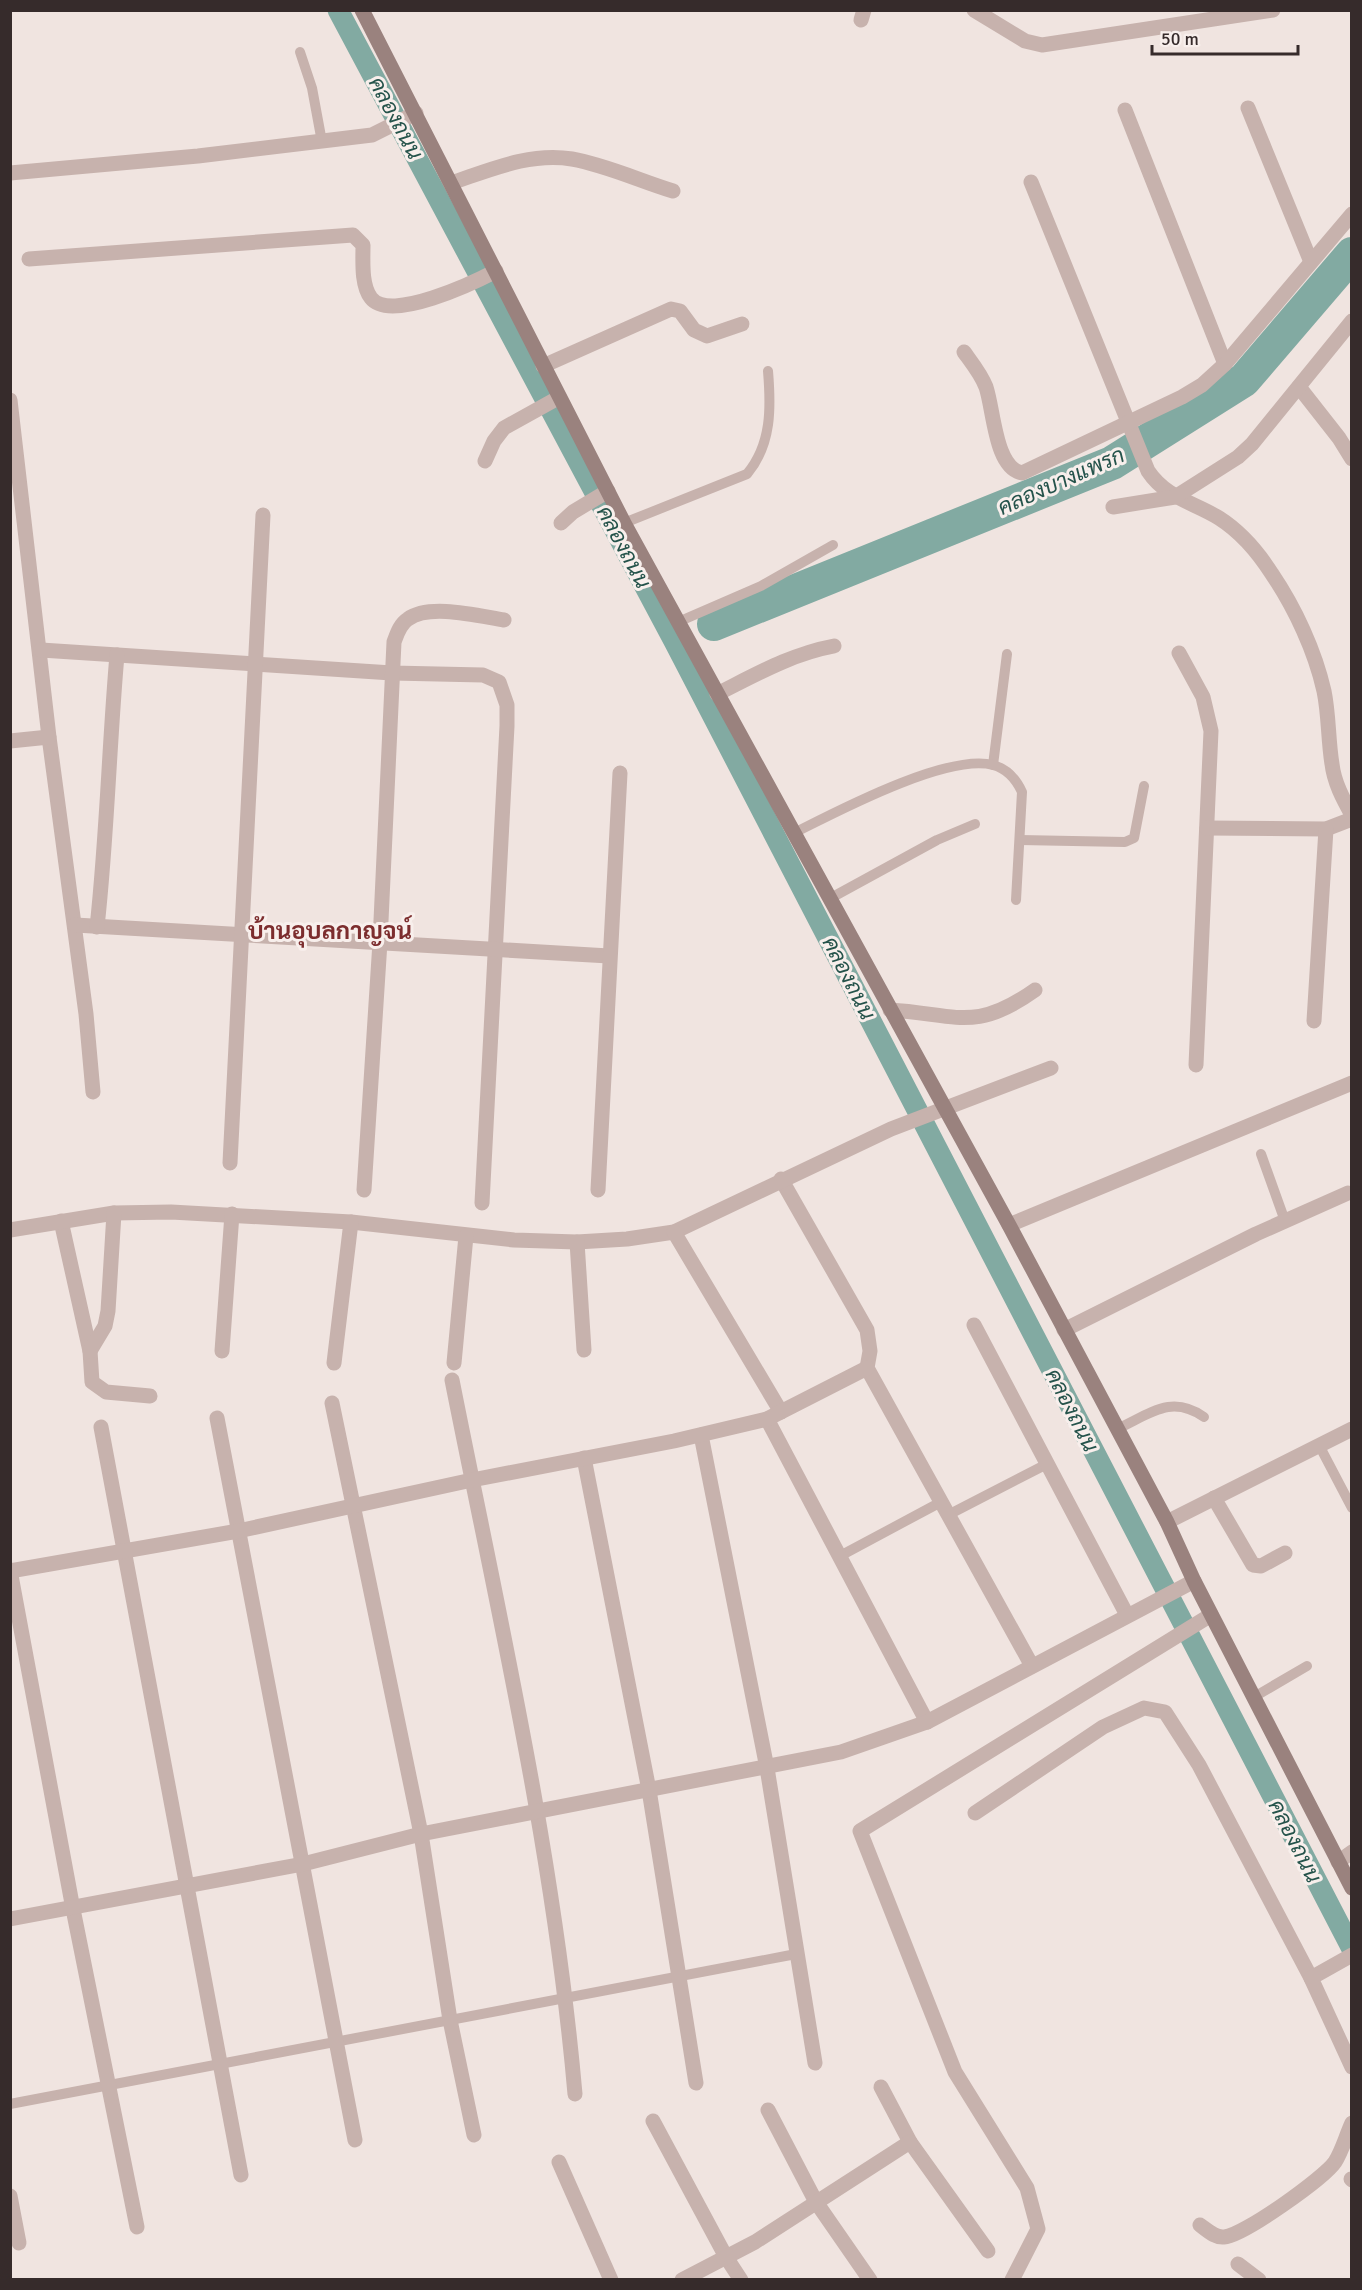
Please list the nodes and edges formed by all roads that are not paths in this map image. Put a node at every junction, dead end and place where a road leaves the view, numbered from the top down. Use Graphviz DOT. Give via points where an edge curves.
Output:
graph roads {
  1 [pos="362,10"];
  2 [pos="974,10"];
  3 [pos="1273,10"];
  4 [pos="1212,15"];
  5 [pos="300,52"];
  6 [pos="1248,108"];
  7 [pos="1125,110"];
  8 [pos="416,113"];
  9 [pos="322,142"];
  10 [pos="10,173"];
  11 [pos="1031,182"];
  12 [pos="451,183"];
  13 [pos="673,191"];
  14 [pos="1352,214"];
  15 [pos="29,259"];
  16 [pos="1311,262"];
  17 [pos="490,274"];
  18 [pos="1352,321"];
  19 [pos="742,324"];
  20 [pos="964,352"];
  21 [pos="1226,364"];
  22 [pos="543,366"];
  23 [pos="768,371"];
  24 [pos="1299,387"];
  25 [pos="10,400"];
  26 [pos="554,401"];
  27 [pos="1131,428"];
  28 [pos="14,458"];
  29 [pos="1352,459"];
  30 [pos="485,461"];
  31 [pos="603,494"];
  32 [pos="1175,497"];
  33 [pos="1113,507"];
  34 [pos="263,515"];
  35 [pos="561,523"];
  36 [pos="624,523"];
  37 [pos="833,545"];
  38 [pos="504,620"];
  39 [pos="678,622"];
  40 [pos="834,646"];
  41 [pos="41,650"];
  42 [pos="1179,653"];
  43 [pos="1007,654"];
  44 [pos="117,656"];
  45 [pos="255,664"];
  46 [pos="392,673"];
  47 [pos="717,694"];
  48 [pos="49,737"];
  49 [pos="10,741"];
  50 [pos="993,765"];
  51 [pos="620,773"];
  52 [pos="1144,786"];
  53 [pos="1352,817"];
  54 [pos="975,824"];
  55 [pos="1207,828"];
  56 [pos="1326,829"];
  57 [pos="794,833"];
  58 [pos="1020,840"];
  59 [pos="829,899"];
  60 [pos="1016,900"];
  61 [pos="75,925"];
  62 [pos="97,927"];
  63 [pos="240,936"];
  64 [pos="380,942"];
  65 [pos="494,949"];
  66 [pos="609,956"];
  67 [pos="1035,990"];
  68 [pos="890,1010"];
  69 [pos="1314,1021"];
  70 [pos="1196,1065"];
  71 [pos="1052,1068"];
  72 [pos="1352,1083"];
  73 [pos="93,1092"];
  74 [pos="936,1111"];
  75 [pos="1261,1154"];
  76 [pos="230,1163"];
  77 [pos="781,1179"];
  78 [pos="364,1190"];
  79 [pos="598,1190"];
  80 [pos="1348,1193"];
  81 [pos="482,1203"];
  82 [pos="114,1213"];
  83 [pos="232,1214"];
  84 [pos="61,1221"];
  85 [pos="1285,1221"];
  86 [pos="351,1222"];
  87 [pos="1009,1225"];
  88 [pos="10,1230"];
  89 [pos="674,1232"];
  90 [pos="466,1236"];
  91 [pos="577,1242"];
  92 [pos="974,1325"];
  93 [pos="1065,1330"];
  94 [pos="584,1350"];
  95 [pos="90,1351"];
  96 [pos="222,1351"];
  97 [pos="334,1363"];
  98 [pos="454,1363"];
  99 [pos="867,1368"];
  100 [pos="452,1380"];
  101 [pos="150,1396"];
  102 [pos="332,1403"];
  103 [pos="774,1415"];
  104 [pos="1204,1417"];
  105 [pos="217,1418"];
  106 [pos="101,1427"];
  107 [pos="1117,1429"];
  108 [pos="1352,1429"];
  109 [pos="701,1435"];
  110 [pos="1319,1445"];
  111 [pos="584,1458"];
  112 [pos="1047,1464"];
  113 [pos="472,1480"];
  114 [pos="1214,1498"];
  115 [pos="353,1507"];
  116 [pos="945,1508"];
  117 [pos="1352,1508"];
  118 [pos="1167,1522"];
  119 [pos="238,1531"];
  120 [pos="126,1552"];
  121 [pos="1285,1553"];
  122 [pos="840,1557"];
  123 [pos="10,1570"];
  124 [pos="1188,1584"];
  125 [pos="1132,1613"];
  126 [pos="1211,1615"];
  127 [pos="1032,1666"];
  128 [pos="1307,1666"];
  129 [pos="1254,1697"];
  130 [pos="927,1722"];
  131 [pos="767,1768"];
  132 [pos="649,1790"];
  133 [pos="537,1812"];
  134 [pos="975,1813"];
  135 [pos="421,1834"];
  136 [pos="1352,1852"];
  137 [pos="1338,1862"];
  138 [pos="303,1864"];
  139 [pos="187,1887"];
  140 [pos="1352,1888"];
  141 [pos="73,1909"];
  142 [pos="10,1919"];
  143 [pos="796,1954"];
  144 [pos="1352,1955"];
  145 [pos="1316,1975"];
  146 [pos="678,1976"];
  147 [pos="567,1998"];
  148 [pos="450,2020"];
  149 [pos="337,2042"];
  150 [pos="815,2063"];
  151 [pos="221,2064"];
  152 [pos="1352,2067"];
  153 [pos="696,2083"];
  154 [pos="110,2085"];
  155 [pos="882,2087"];
  156 [pos="575,2094"];
  157 [pos="10,2104"];
  158 [pos="768,2110"];
  159 [pos="653,2121"];
  160 [pos="1352,2123"];
  161 [pos="474,2135"];
  162 [pos="355,2140"];
  163 [pos="910,2142"];
  164 [pos="559,2162"];
  165 [pos="241,2175"];
  166 [pos="10,2196"];
  167 [pos="816,2202"];
  168 [pos="1200,2225"];
  169 [pos="137,2227"];
  170 [pos="19,2243"];
  171 [pos="988,2250"];
  172 [pos="726,2257"];
  173 [pos="1238,2264"];
  174 [pos="611,2280"];
  175 [pos="682,2280"];
  176 [pos="741,2280"];
  177 [pos="870,2280"];
  178 [pos="1012,2280"];
  179 [pos="1259,2280"];
  1 -- 8 [label="street"];
  2 -- 4 [label="street" via="1025,41 1042,45"];
  3 -- 4 [label="street"];
  5 -- 9 [label="lane" via="317,108"];
  6 -- 16 [label="street"];
  7 -- 21 [label="street"];
  8 -- 9 [label="street" via="372,135"];
  8 -- 12 [label="street"];
  9 -- 10 [label="street"];
  11 -- 27 [label="street"];
  12 -- 13 [label="street" via="509,163 572,159"];
  12 -- 17 [label="street"];
  14 -- 16 [label="street"];
  15 -- 17 [label="street" via="353,235 362,241 366,288 375,302 382,305 452,293"];
  16 -- 21 [label="street"];
  17 -- 22 [label="street"];
  18 -- 24 [label="street"];
  19 -- 22 [label="street" via="707,336 694,330 680,311 671,309"];
  20 -- 27 [label="street" via="981,376 1002,453 1014,471 1022,473"];
  21 -- 27 [label="street" via="1202,385"];
  22 -- 26 [label="street"];
  23 -- 36 [label="lane" via="770,420 757,463 747,474"];
  24 -- 29 [label="street"];
  24 -- 32 [label="street" via="1245,450"];
  25 -- 28 [label="street"];
  26 -- 30 [label="street" via="504,429"];
  26 -- 31 [label="street"];
  27 -- 32 [label="street" via="1148,471 1156,483"];
  28 -- 41 [label="street"];
  31 -- 35 [label="street"];
  31 -- 36 [label="street"];
  32 -- 33 [label="street"];
  32 -- 53 [label="street" via="1235,529 1274,576 1318,671 1332,766"];
  34 -- 45 [label="street"];
  36 -- 39 [label="street"];
  37 -- 39 [label="lane" via="761,586"];
  38 -- 46 [label="street" via="422,612 399,628"];
  39 -- 47 [label="street"];
  40 -- 47 [label="street" via="776,664"];
  41 -- 44 [label="street"];
  41 -- 48 [label="street"];
  42 -- 55 [label="street" via="1210,716"];
  43 -- 50 [label="lane"];
  44 -- 45 [label="street"];
  44 -- 62 [label="street"];
  45 -- 46 [label="street"];
  45 -- 63 [label="street"];
  46 -- 64 [label="street"];
  46 -- 65 [label="street" via="483,675 499,682 504,692 507,726"];
  47 -- 57 [label="street"];
  48 -- 49 [label="street"];
  48 -- 61 [label="street"];
  50 -- 57 [label="lane" via="973,764 929,774 870,795"];
  50 -- 58 [label="lane" via="1009,772 1022,792"];
  51 -- 66 [label="street"];
  52 -- 58 [label="lane" via="1134,838 1125,842"];
  53 -- 56 [label="street"];
  54 -- 59 [label="lane"];
  55 -- 56 [label="street"];
  55 -- 70 [label="street"];
  56 -- 69 [label="street"];
  57 -- 59 [label="street"];
  58 -- 60 [label="lane"];
  59 -- 68 [label="street"];
  61 -- 62 [label="street"];
  61 -- 73 [label="street"];
  62 -- 63 [label="street"];
  63 -- 64 [label="street"];
  63 -- 76 [label="street"];
  64 -- 65 [label="street"];
  64 -- 78 [label="street"];
  65 -- 66 [label="street"];
  65 -- 81 [label="street"];
  66 -- 79 [label="street"];
  67 -- 68 [label="street" via="998,1014 975,1019"];
  68 -- 74 [label="street"];
  71 -- 74 [label="street"];
  72 -- 87 [label="street"];
  74 -- 77 [label="street"];
  74 -- 87 [label="street"];
  75 -- 85 [label="lane"];
  77 -- 89 [label="street"];
  77 -- 99 [label="street" via="867,1330"];
  80 -- 85 [label="street"];
  82 -- 83 [label="street"];
  82 -- 84 [label="street"];
  82 -- 95 [label="street" via="108,1311 105,1326"];
  83 -- 86 [label="street"];
  83 -- 96 [label="street"];
  84 -- 88 [label="street"];
  84 -- 95 [label="street"];
  85 -- 93 [label="street"];
  86 -- 90 [label="street"];
  86 -- 97 [label="street"];
  87 -- 93 [label="street"];
  89 -- 91 [label="street"];
  89 -- 103 [label="street"];
  90 -- 91 [label="street"];
  90 -- 98 [label="street"];
  91 -- 94 [label="street"];
  92 -- 112 [label="street"];
  93 -- 107 [label="street"];
  95 -- 101 [label="street" via="92,1382 97,1388"];
  99 -- 103 [label="street"];
  99 -- 116 [label="street"];
  100 -- 113 [label="street"];
  102 -- 115 [label="street"];
  103 -- 109 [label="street"];
  103 -- 122 [label="street"];
  104 -- 107 [label="lane" via="1179,1405"];
  105 -- 119 [label="street"];
  106 -- 120 [label="street"];
  107 -- 118 [label="street"];
  108 -- 110 [label="street"];
  109 -- 111 [label="street"];
  109 -- 131 [label="street"];
  110 -- 114 [label="street"];
  110 -- 117 [label="lane"];
  111 -- 113 [label="street"];
  111 -- 132 [label="street"];
  112 -- 116 [label="lane"];
  112 -- 125 [label="street"];
  113 -- 115 [label="street"];
  113 -- 133 [label="street"];
  114 -- 118 [label="street"];
  114 -- 121 [label="street" via="1252,1565 1261,1566"];
  115 -- 119 [label="street"];
  115 -- 135 [label="street"];
  116 -- 122 [label="lane"];
  116 -- 127 [label="street"];
  118 -- 124 [label="street"];
  119 -- 120 [label="street"];
  119 -- 138 [label="street"];
  120 -- 123 [label="street"];
  120 -- 139 [label="street"];
  122 -- 130 [label="street"];
  123 -- 141 [label="street"];
  124 -- 125 [label="street"];
  124 -- 126 [label="street"];
  125 -- 127 [label="street"];
  126 -- 129 [label="street"];
  126 -- 178 [label="street" via="860,1831 955,2072 1027,2188 1038,2229"];
  127 -- 130 [label="street"];
  128 -- 129 [label="lane"];
  129 -- 137 [label="street"];
  130 -- 131 [label="street" via="841,1752"];
  131 -- 132 [label="street"];
  131 -- 143 [label="street"];
  132 -- 133 [label="street"];
  132 -- 146 [label="street"];
  133 -- 135 [label="street"];
  133 -- 147 [label="street"];
  134 -- 145 [label="street" via="1103,1727 1144,1708 1166,1712"];
  135 -- 138 [label="street"];
  135 -- 148 [label="street"];
  136 -- 137 [label="street"];
  137 -- 140 [label="street"];
  138 -- 139 [label="street"];
  138 -- 149 [label="street"];
  139 -- 141 [label="street"];
  139 -- 151 [label="street"];
  141 -- 142 [label="street"];
  141 -- 154 [label="street"];
  143 -- 146 [label="lane"];
  143 -- 150 [label="street"];
  144 -- 145 [label="street"];
  145 -- 152 [label="street"];
  146 -- 147 [label="lane"];
  146 -- 153 [label="street"];
  147 -- 148 [label="lane"];
  147 -- 156 [label="street"];
  148 -- 149 [label="lane"];
  148 -- 161 [label="street"];
  149 -- 151 [label="lane"];
  149 -- 162 [label="street"];
  151 -- 154 [label="lane"];
  151 -- 165 [label="street"];
  154 -- 157 [label="lane"];
  154 -- 169 [label="street"];
  155 -- 163 [label="street"];
  158 -- 167 [label="street"];
  159 -- 172 [label="street"];
  160 -- 168 [label="street" via="1334,2163 1287,2202 1226,2237 1218,2237"];
  163 -- 167 [label="street"];
  163 -- 171 [label="street"];
  164 -- 174 [label="street"];
  166 -- 170 [label="street"];
  167 -- 172 [label="street"];
  167 -- 177 [label="street"];
  172 -- 175 [label="street"];
  172 -- 176 [label="street"];
  173 -- 179 [label="street"];
}
